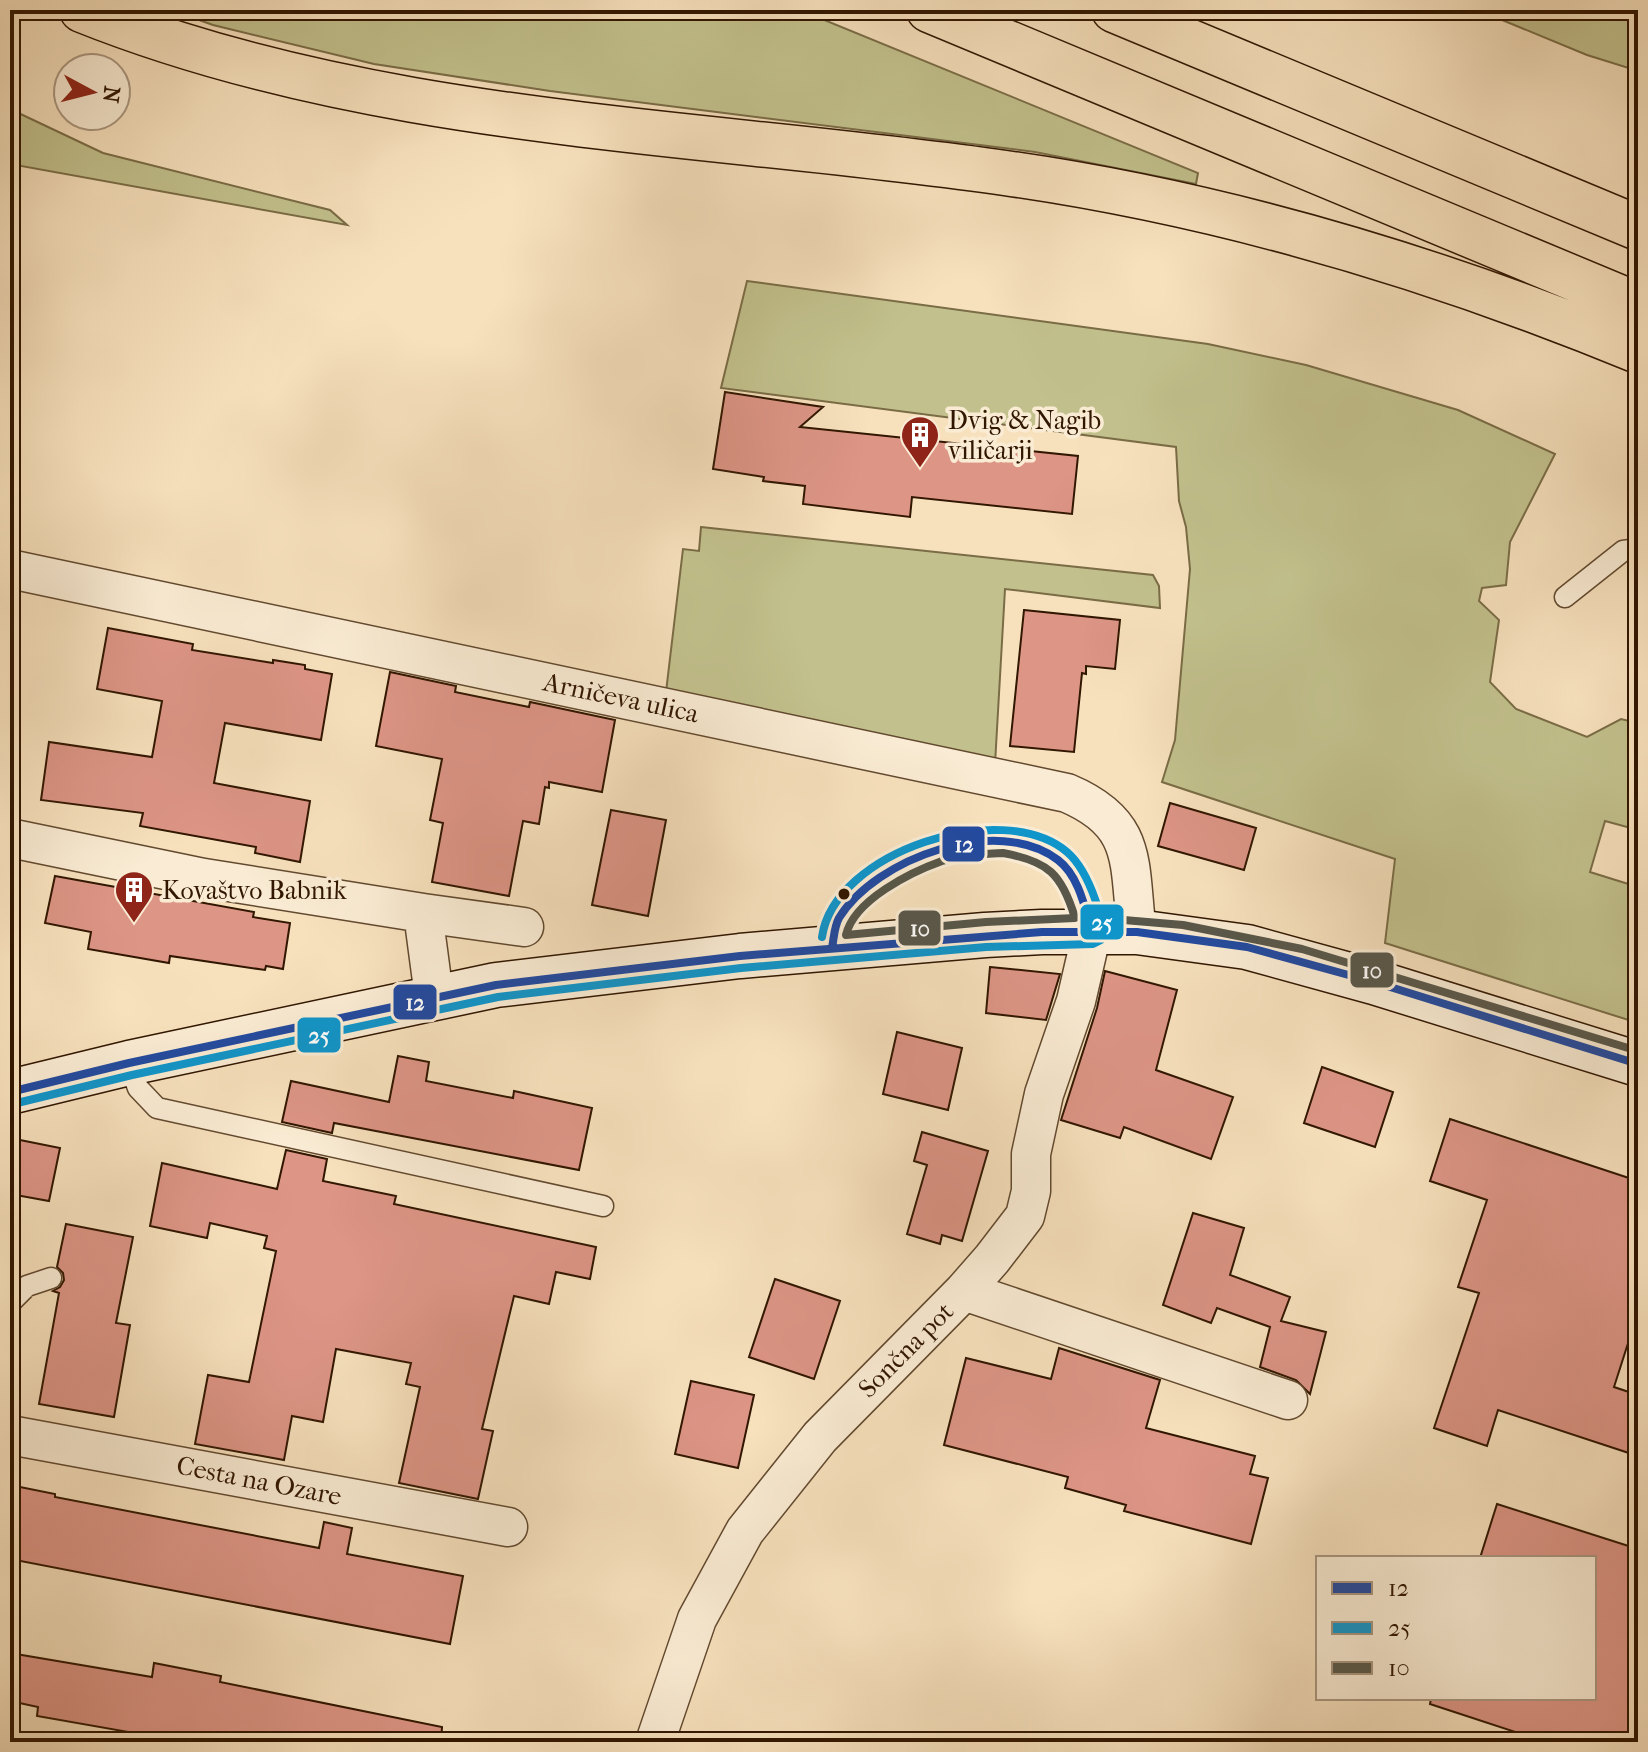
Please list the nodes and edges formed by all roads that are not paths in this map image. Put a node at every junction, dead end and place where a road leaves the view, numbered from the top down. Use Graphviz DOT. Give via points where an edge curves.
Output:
graph roads {
  1 [pos="82,10"];
  2 [pos="929,10"];
  3 [pos="1123,13"];
  4 [pos="1638,228"];
  5 [pos="1638,305"];
  6 [pos="1638,351"];
  7 [pos="1638,549"];
  8 [pos="10,569"];
  9 [pos="1565,597"];
  10 [pos="10,838"];
  11 [pos="423,913"];
  12 [pos="524,927"];
  13 [pos="1092,932"];
  14 [pos="1137,932"];
  15 [pos="832,948"];
  16 [pos="434,996"];
  17 [pos="129,1063"];
  18 [pos="1638,1064"];
  19 [pos="10,1092"];
  20 [pos="603,1206"];
  21 [pos="51,1278"];
  22 [pos="964,1291"];
  23 [pos="10,1303"];
  24 [pos="1288,1400"];
  25 [pos="10,1435"];
  26 [pos="508,1527"];
  27 [pos="655,1742"];
  1 -- 6 [label="highway" via="200,51 399,97 1006,173 1208,210 1400,263"];
  2 -- 5 [label="highway"];
  3 -- 4 [label="highway"];
  7 -- 9 [label="lane" via="1623,551"];
  8 -- 14 [label="street, Arničeva ulica" via="1067,793 1093,804 1123,840"];
  10 -- 11 [label="street" via="204,878"];
  11 -- 12 [label="street"];
  11 -- 16 [label="street"];
  13 -- 14 [label="main road"];
  13 -- 15 [label="main road"];
  13 -- 15 [label="lane" via="1075,882 1060,861 1014,842 978,841 914,858 878,880 837,920"];
  13 -- 22 [label="street, Sončna pot" via="1076,1001 1044,1094 1025,1216"];
  14 -- 18 [label="main road" via="1287,957"];
  15 -- 16 [label="main road" via="584,973"];
  16 -- 17 [label="main road"];
  17 -- 19 [label="main road"];
  17 -- 20 [label="lane" via="138,1088 157,1108"];
  21 -- 23 [label="lane" via="27,1286"];
  22 -- 24 [label="street"];
  22 -- 27 [label="street, Sončna pot" via="820,1437 745,1531 697,1619"];
  25 -- 26 [label="street, Cesta na Ozare"];
}
